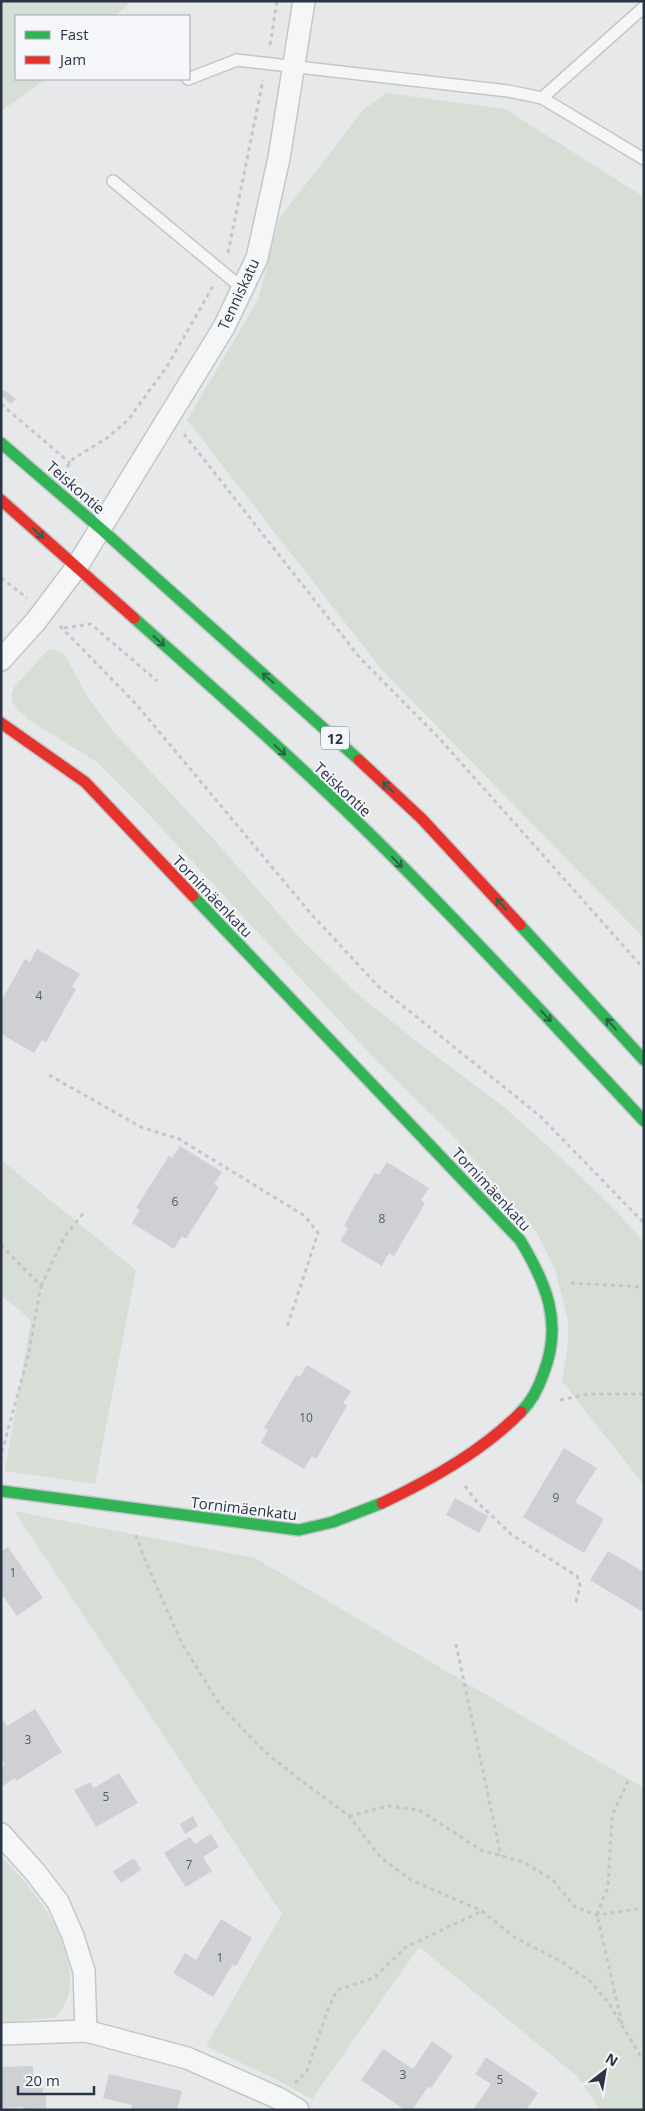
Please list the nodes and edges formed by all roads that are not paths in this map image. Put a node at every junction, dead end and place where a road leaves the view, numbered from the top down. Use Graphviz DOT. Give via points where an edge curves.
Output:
graph roads {
  1 [pos="304,1"];
  2 [pos="644,8"];
  3 [pos="293,67"];
  4 [pos="190,78"];
  5 [pos="542,98"];
  6 [pos="644,159"];
  7 [pos="113,181"];
  8 [pos="242,288"];
  9 [pos="1,443"];
  10 [pos="1,500"];
  11 [pos="100,528"];
  12 [pos="76,568"];
  13 [pos="1,660"];
  14 [pos="1,723"];
  15 [pos="644,1060"];
  16 [pos="644,1121"];
  17 [pos="1,1491"];
  18 [pos="1,1834"];
  19 [pos="86,2031"];
  20 [pos="1,2034"];
  21 [pos="298,2110"];
  1 -- 3 [label="street, Tenniskatu"];
  2 -- 5 [label="lane"];
  3 -- 4 [label="lane" via="237,60"];
  3 -- 5 [label="lane" via="508,91"];
  3 -- 8 [label="street, Tenniskatu" via="279,158 256,258"];
  5 -- 6 [label="lane"];
  7 -- 8 [label="lane"];
  8 -- 11 [label="street, Tenniskatu" via="224,327"];
  9 -- 11 [label="main road, Teiskontie / 12"];
  10 -- 12 [label="main road, Teiskontie, one-way"];
  11 -- 12 [label="street, Tenniskatu"];
  15 -- 11 [label="main road, Teiskontie / 12, one-way" via="422,819 313,717"];
  12 -- 13 [label="street, Tenniskatu"];
  12 -- 16 [label="main road, Teiskontie, one-way" via="246,718 373,837"];
  14 -- 17 [label="main road, Tornimäenkatu" via="85,782 520,1240 535,1263 553,1323 548,1365 526,1407 489,1439 414,1487 321,1528 299,1530"];
  18 -- 19 [label="street" via="58,1902 73,1936 84,1972"];
  19 -- 20 [label="street"];
  19 -- 21 [label="street" via="187,2058"];
}
